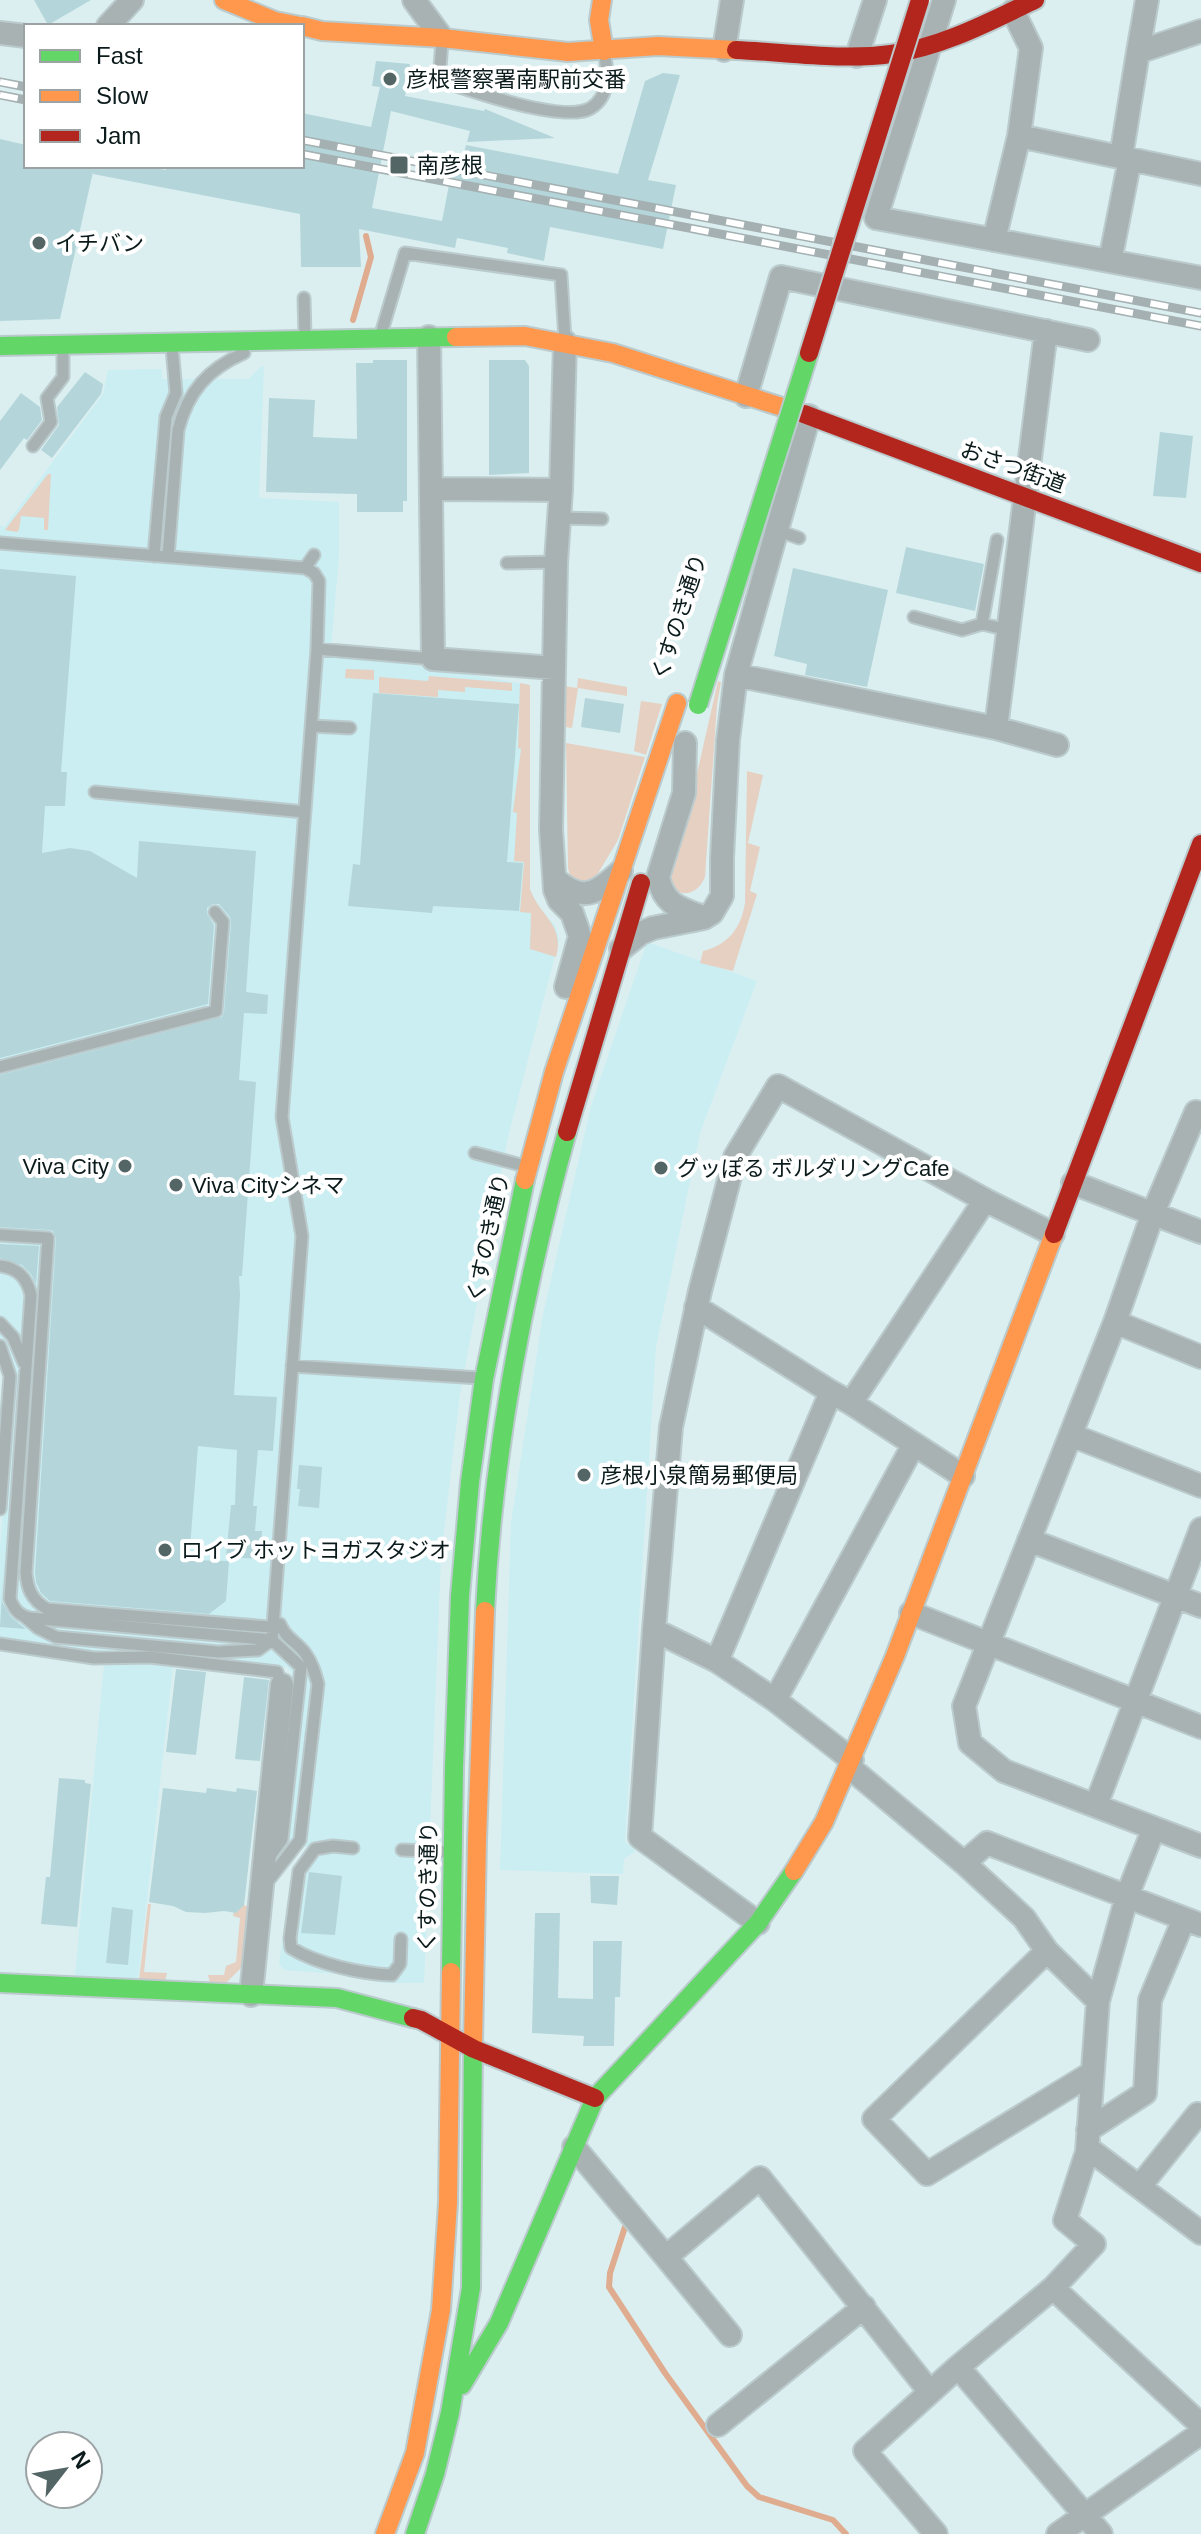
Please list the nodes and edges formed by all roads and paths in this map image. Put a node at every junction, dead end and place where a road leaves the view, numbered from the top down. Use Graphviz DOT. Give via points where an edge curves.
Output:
graph roads {
  1 [pos="132,0"];
  2 [pos="224,0"];
  3 [pos="414,0"];
  4 [pos="602,0"];
  5 [pos="732,0"];
  6 [pos="875,0"];
  7 [pos="920,0"];
  8 [pos="944,0"];
  9 [pos="1035,0"];
  10 [pos="1147,0"];
  11 [pos="1013,11"];
  12 [pos="110,24"];
  13 [pos="291,24"];
  14 [pos="304,27"];
  15 [pos="890,30"];
  16 [pos="1201,31"];
  17 [pos="0,33"];
  18 [pos="24,36"];
  19 [pos="442,38"];
  20 [pos="930,44"];
  21 [pos="724,50"];
  22 [pos="604,51"];
  23 [pos="1138,52"];
  24 [pos="857,56"];
  25 [pos="876,75"];
  26 [pos="1019,136"];
  27 [pos="1125,158"];
  28 [pos="1201,174"];
  29 [pos="994,240"];
  30 [pos="1110,261"];
  31 [pos="814,269"];
  32 [pos="1201,278"];
  33 [pos="304,298"];
  34 [pos="805,299"];
  35 [pos="1046,331"];
  36 [pos="429,337"];
  37 [pos="380,338"];
  38 [pos="305,340"];
  39 [pos="1088,340"];
  40 [pos="270,341"];
  41 [pos="170,342"];
  42 [pos="565,342"];
  43 [pos="63,344"];
  44 [pos="0,346"];
  45 [pos="776,389"];
  46 [pos="746,396"];
  47 [pos="809,416"];
  48 [pos="767,419"];
  49 [pos="33,446"];
  50 [pos="431,489"];
  51 [pos="561,490"];
  52 [pos="1025,497"];
  53 [pos="560,518"];
  54 [pos="602,519"];
  55 [pos="776,530"];
  56 [pos="799,538"];
  57 [pos="997,540"];
  58 [pos="0,543"];
  59 [pos="217,547"];
  60 [pos="266,551"];
  61 [pos="314,555"];
  62 [pos="154,556"];
  63 [pos="168,557"];
  64 [pos="216,561"];
  65 [pos="556,562"];
  66 [pos="507,563"];
  67 [pos="1201,563"];
  68 [pos="265,564"];
  69 [pos="305,568"];
  70 [pos="914,617"];
  71 [pos="982,624"];
  72 [pos="1009,630"];
  73 [pos="317,649"];
  74 [pos="433,659"];
  75 [pos="554,668"];
  76 [pos="736,675"];
  77 [pos="679,696"];
  78 [pos="691,724"];
  79 [pos="312,726"];
  80 [pos="350,728"];
  81 [pos="996,728"];
  82 [pos="1057,745"];
  83 [pos="95,792"];
  84 [pos="305,812"];
  85 [pos="1201,844"];
  86 [pos="622,871"];
  87 [pos="555,879"];
  88 [pos="215,912"];
  89 [pos="704,918"];
  90 [pos="619,950"];
  91 [pos="0,1067"];
  92 [pos="554,1072"];
  93 [pos="1201,1114"];
  94 [pos="475,1153"];
  95 [pos="528,1167"];
  96 [pos="1073,1183"];
  97 [pos="985,1200"];
  98 [pos="1153,1213"];
  99 [pos="1201,1232"];
  100 [pos="1053,1234"];
  101 [pos="0,1235"];
  102 [pos="0,1266"];
  103 [pos="696,1307"];
  104 [pos="1115,1322"];
  105 [pos="0,1323"];
  106 [pos="0,1346"];
  107 [pos="1201,1357"];
  108 [pos="292,1366"];
  109 [pos="484,1379"];
  110 [pos="841,1398"];
  111 [pos="1071,1435"];
  112 [pos="914,1444"];
  113 [pos="963,1476"];
  114 [pos="1201,1486"];
  115 [pos="0,1509"];
  116 [pos="1201,1529"];
  117 [pos="1029,1540"];
  118 [pos="1175,1596"];
  119 [pos="1201,1606"];
  120 [pos="911,1613"];
  121 [pos="205,1628"];
  122 [pos="654,1630"];
  123 [pos="276,1632"];
  124 [pos="0,1644"];
  125 [pos="988,1644"];
  126 [pos="717,1661"];
  127 [pos="282,1685"];
  128 [pos="775,1700"];
  129 [pos="1134,1702"];
  130 [pos="1201,1727"];
  131 [pos="851,1763"];
  132 [pos="1096,1805"];
  133 [pos="1154,1828"];
  134 [pos="1201,1846"];
  135 [pos="353,1848"];
  136 [pos="402,1850"];
  137 [pos="453,1852"];
  138 [pos="265,1863"];
  139 [pos="964,1863"];
  140 [pos="262,1890"];
  141 [pos="1127,1896"];
  142 [pos="1192,1922"];
  143 [pos="758,1923"];
  144 [pos="401,1939"];
  145 [pos="1047,1951"];
  146 [pos="0,1983"];
  147 [pos="251,1995"];
  148 [pos="1098,2001"];
  149 [pos="449,2034"];
  150 [pos="474,2049"];
  151 [pos="1092,2073"];
  152 [pos="595,2098"];
  153 [pos="1201,2117"];
  154 [pos="1087,2141"];
  155 [pos="574,2147"];
  156 [pos="1140,2186"];
  157 [pos="1201,2233"];
  158 [pos="666,2257"];
  159 [pos="1053,2288"];
  160 [pos="864,2307"];
  161 [pos="730,2335"];
  162 [pos="958,2367"];
  163 [pos="930,2392"];
  164 [pos="453,2400"];
  165 [pos="718,2425"];
  166 [pos="1201,2425"];
  167 [pos="1201,2433"];
  168 [pos="1085,2516"];
  169 [pos="385,2534"];
  170 [pos="415,2534"];
  171 [pos="936,2534"];
  172 [pos="1058,2534"];
  173 [pos="1101,2534"];
  1 -- 12 [label="street"];
  2 -- 13 [label="main road"];
  3 -- 19 [label="street"];
  4 -- 22 [label="main road"];
  5 -- 21 [label="street"];
  6 -- 24 [label="street"];
  7 -- 78 [label="main road, くすのき通り, bridge"];
  8 -- 20 [label="street"];
  9 -- 11 [label="main road"];
  10 -- 23 [label="street"];
  11 -- 20 [label="main road"];
  11 -- 26 [label="street" via="1031,48"];
  14 -- 19 [label="main road"];
  15 -- 25 [label="main road"];
  16 -- 23 [label="street"];
  17 -- 18 [label="street"];
  19 -- 22 [label="main road"];
  19 -- 22 [label="lane" via="439,80 494,100 566,113 589,110 602,98 609,74"];
  20 -- 24 [label="main road"];
  20 -- 29 [label="street" via="876,218"];
  21 -- 22 [label="main road" via="658,46"];
  21 -- 24 [label="main road"];
  23 -- 27 [label="street"];
  26 -- 27 [label="street"];
  26 -- 29 [label="street"];
  27 -- 28 [label="street"];
  27 -- 30 [label="street"];
  29 -- 30 [label="street"];
  30 -- 32 [label="street"];
  31 -- 34 [label="main road"];
  33 -- 38 [label="lane"];
  35 -- 39 [label="street"];
  35 -- 46 [label="street" via="781,277"];
  35 -- 52 [label="street"];
  36 -- 37 [label="main road, おさつ街道"];
  36 -- 42 [label="main road, おさつ街道" via="525,336"];
  36 -- 50 [label="street"];
  37 -- 38 [label="main road, おさつ街道"];
  37 -- 42 [label="lane" via="405,253 561,275"];
  38 -- 40 [label="main road, おさつ街道"];
  40 -- 41 [label="main road, おさつ街道"];
  40 -- 63 [label="lane" via="215,369 189,398 178,430"];
  41 -- 43 [label="main road, おさつ街道"];
  41 -- 62 [label="lane" via="176,393 166,417"];
  42 -- 46 [label="main road, おさつ街道"];
  42 -- 51 [label="street"];
  43 -- 44 [label="main road, おさつ街道"];
  43 -- 49 [label="lane" via="63,377 47,398 51,422"];
  45 -- 48 [label="main road"];
  46 -- 47 [label="main road, おさつ街道"];
  47 -- 52 [label="main road, おさつ街道" via="951,477"];
  47 -- 55 [label="street"];
  50 -- 51 [label="street" via="465,485"];
  50 -- 74 [label="street"];
  51 -- 53 [label="street"];
  52 -- 67 [label="main road, おさつ街道"];
  52 -- 72 [label="street"];
  53 -- 54 [label="lane"];
  53 -- 65 [label="street"];
  55 -- 56 [label="lane"];
  55 -- 76 [label="street"];
  57 -- 71 [label="lane"];
  58 -- 62 [label="lane"];
  59 -- 64 [label="lane"];
  60 -- 68 [label="lane"];
  61 -- 69 [label="lane"];
  62 -- 63 [label="lane"];
  63 -- 64 [label="lane"];
  64 -- 68 [label="lane"];
  65 -- 66 [label="lane"];
  65 -- 75 [label="street"];
  68 -- 69 [label="lane"];
  69 -- 73 [label="lane" via="319,581"];
  70 -- 71 [label="lane" via="962,630"];
  71 -- 72 [label="lane"];
  72 -- 81 [label="street"];
  73 -- 74 [label="lane" via="384,650"];
  73 -- 79 [label="lane"];
  74 -- 75 [label="street"];
  75 -- 87 [label="street"];
  76 -- 81 [label="street" via="895,702"];
  76 -- 89 [label="street" via="722,896"];
  77 -- 86 [label="main road, くすのき通り"];
  78 -- 89 [label="street" via="684,793 658,877 668,900"];
  78 -- 90 [label="main road, くすのき通り"];
  79 -- 80 [label="lane"];
  79 -- 84 [label="lane"];
  81 -- 82 [label="street"];
  83 -- 84 [label="lane"];
  84 -- 108 [label="lane" via="282,1117 302,1236"];
  85 -- 96 [label="main road"];
  86 -- 87 [label="street" via="593,893 573,892"];
  86 -- 92 [label="main road, くすのき通り"];
  87 -- 92 [label="street" via="559,900 572,913 580,936 553,1029"];
  88 -- 91 [label="lane" via="223,922 216,1011"];
  89 -- 90 [label="street" via="653,928"];
  90 -- 150 [label="main road, くすのき通り" via="549,1191 495,1482 485,1626"];
  92 -- 95 [label="main road, くすのき通り"];
  93 -- 98 [label="street" via="1196,1112"];
  94 -- 95 [label="lane"];
  95 -- 109 [label="main road, くすのき通り"];
  96 -- 98 [label="street"];
  96 -- 100 [label="main road"];
  97 -- 100 [label="street"];
  97 -- 103 [label="street" via="778,1086 735,1157"];
  97 -- 110 [label="street"];
  98 -- 99 [label="street"];
  98 -- 104 [label="street"];
  100 -- 113 [label="main road"];
  101 -- 121 [label="lane" via="48,1238 26,1572 30,1594 47,1609"];
  102 -- 121 [label="lane" via="23,1276 31,1295 10,1599 18,1613 30,1618"];
  103 -- 110 [label="street"];
  103 -- 122 [label="street" via="671,1427"];
  104 -- 107 [label="street"];
  104 -- 111 [label="street"];
  105 -- 123 [label="lane" via="13,1337 29,1379 15,1595 28,1621 56,1637 218,1652 258,1650"];
  106 -- 115 [label="lane" via="10,1376"];
  108 -- 109 [label="lane"];
  108 -- 123 [label="lane"];
  109 -- 137 [label="main road, くすのき通り" via="460,1596"];
  110 -- 112 [label="street"];
  110 -- 126 [label="street"];
  111 -- 114 [label="street"];
  111 -- 117 [label="street"];
  112 -- 113 [label="street"];
  112 -- 128 [label="street"];
  113 -- 120 [label="main road"];
  116 -- 118 [label="street"];
  117 -- 118 [label="street"];
  117 -- 125 [label="street"];
  118 -- 119 [label="street"];
  118 -- 129 [label="street"];
  120 -- 125 [label="street"];
  120 -- 131 [label="main road"];
  121 -- 123 [label="lane"];
  122 -- 126 [label="street"];
  122 -- 143 [label="street" via="640,1837"];
  123 -- 138 [label="lane" via="301,1667 282,1839"];
  123 -- 140 [label="lane" via="305,1652 318,1684 300,1840"];
  124 -- 127 [label="lane" via="82,1659 150,1657 277,1672"];
  125 -- 129 [label="street"];
  125 -- 132 [label="street" via="964,1706 970,1743 1004,1771"];
  126 -- 128 [label="street"];
  127 -- 138 [label="street" via="267,1777"];
  128 -- 131 [label="street"];
  129 -- 130 [label="street"];
  129 -- 132 [label="street"];
  131 -- 139 [label="street"];
  131 -- 143 [label="main road" via="803,1859"];
  132 -- 133 [label="street"];
  133 -- 134 [label="street"];
  133 -- 141 [label="street"];
  135 -- 144 [label="lane" via="315,1849 299,1871 291,1948 306,1957 392,1975 400,1964"];
  136 -- 137 [label="lane"];
  137 -- 149 [label="main road, くすのき通り"];
  138 -- 140 [label="street"];
  139 -- 141 [label="street" via="987,1843"];
  139 -- 145 [label="street" via="1024,1918"];
  140 -- 147 [label="street"];
  141 -- 142 [label="street"];
  141 -- 148 [label="street"];
  142 -- 154 [label="street" via="1150,2000 1145,2093"];
  143 -- 152 [label="main road"];
  145 -- 148 [label="street"];
  145 -- 151 [label="street" via="874,2119 927,2174"];
  146 -- 147 [label="main road"];
  147 -- 149 [label="main road" via="337,1998 421,2020"];
  148 -- 151 [label="street"];
  149 -- 150 [label="main road"];
  149 -- 169 [label="main road, くすのき通り" via="441,2310 415,2453"];
  150 -- 152 [label="main road"];
  150 -- 164 [label="main road, くすのき通り" via="471,2285"];
  151 -- 154 [label="street"];
  152 -- 155 [label="main road"];
  153 -- 156 [label="street" via="1198,2114"];
  154 -- 156 [label="street" via="1093,2152"];
  154 -- 159 [label="street" via="1065,2220 1094,2244"];
  155 -- 158 [label="street"];
  155 -- 164 [label="main road" via="499,2323"];
  156 -- 157 [label="street"];
  158 -- 160 [label="street" via="760,2178"];
  158 -- 161 [label="street"];
  159 -- 162 [label="street"];
  159 -- 166 [label="street"];
  160 -- 163 [label="street"];
  160 -- 165 [label="street"];
  162 -- 163 [label="street"];
  162 -- 168 [label="street"];
  163 -- 171 [label="street" via="865,2451"];
  164 -- 170 [label="main road, くすのき通り"];
  167 -- 168 [label="street"];
  168 -- 172 [label="street"];
  168 -- 173 [label="street"];
}
